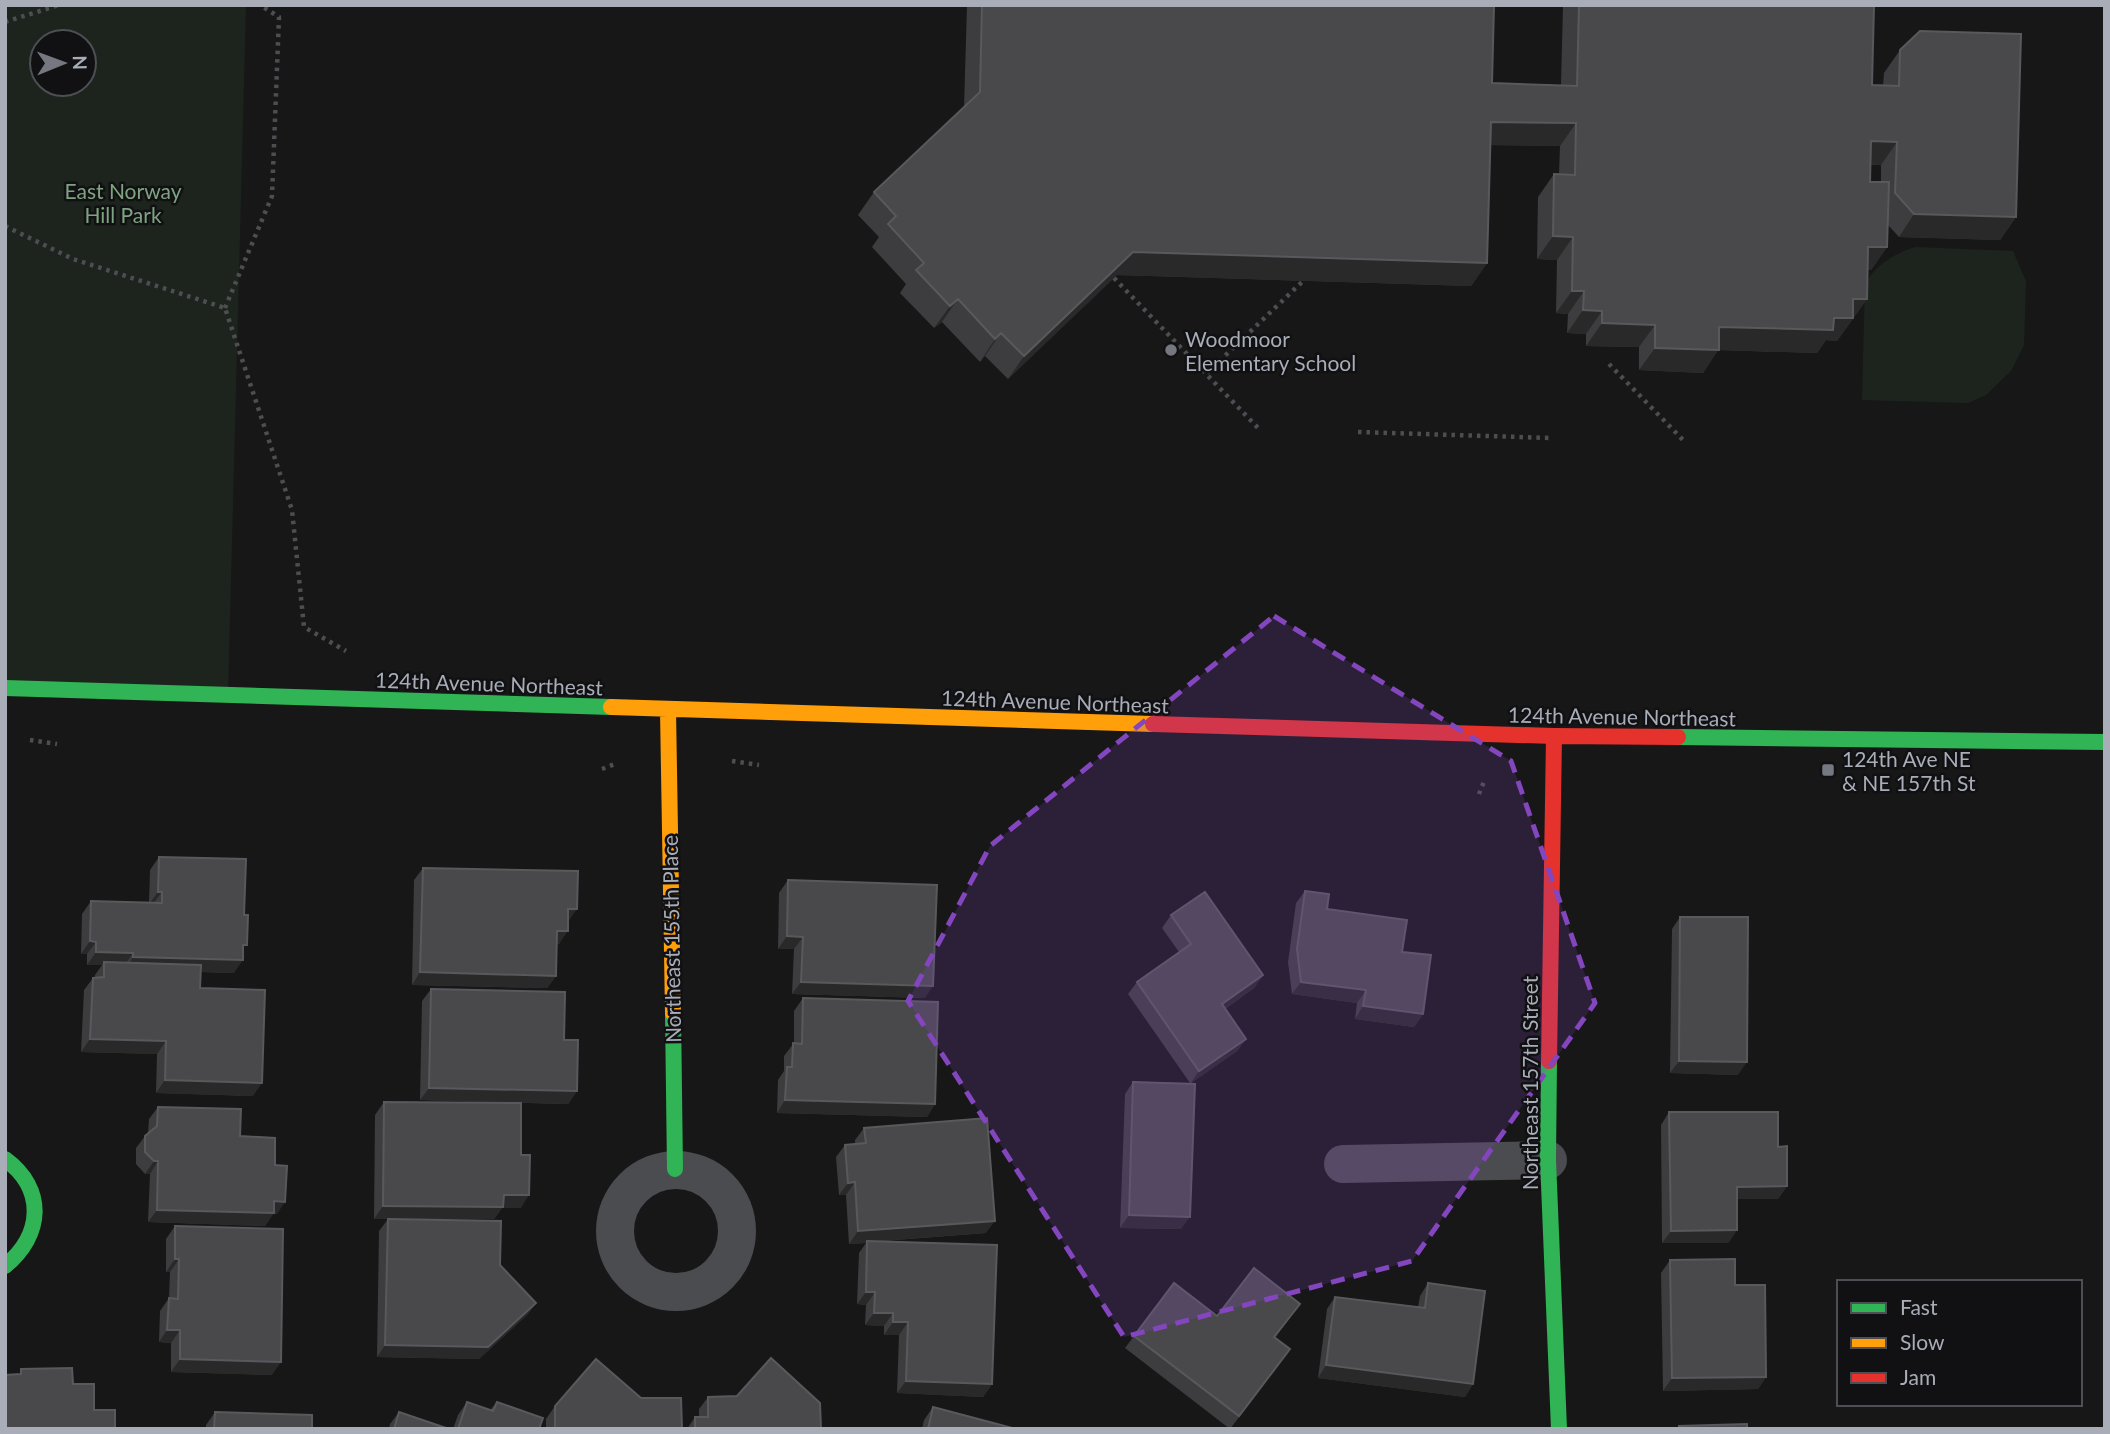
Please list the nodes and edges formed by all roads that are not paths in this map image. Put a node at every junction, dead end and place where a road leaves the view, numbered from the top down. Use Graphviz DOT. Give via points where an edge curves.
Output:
graph roads {
  1 [pos="5,688"];
  2 [pos="668,710"];
  3 [pos="1554,737"];
  4 [pos="2105,742"];
  5 [pos="5,1159"];
  6 [pos="1548,1160"];
  7 [pos="1343,1164"];
  8 [pos="675,1168"];
  9 [pos="5,1266"];
  10 [pos="1559,1429"];
  1 -- 2 [label="street, 124th Avenue Northeast"];
  2 -- 3 [label="street, 124th Avenue Northeast"];
  2 -- 8 [label="street, Northeast 155th Place"];
  3 -- 4 [label="street, 124th Avenue Northeast"];
  3 -- 6 [label="street, Northeast 157th Street"];
  5 -- 9 [label="street" via="27,1179 35,1200 35,1222 28,1243"];
  6 -- 7 [label="street"];
  6 -- 10 [label="street, Northeast 157th Street"];
}
